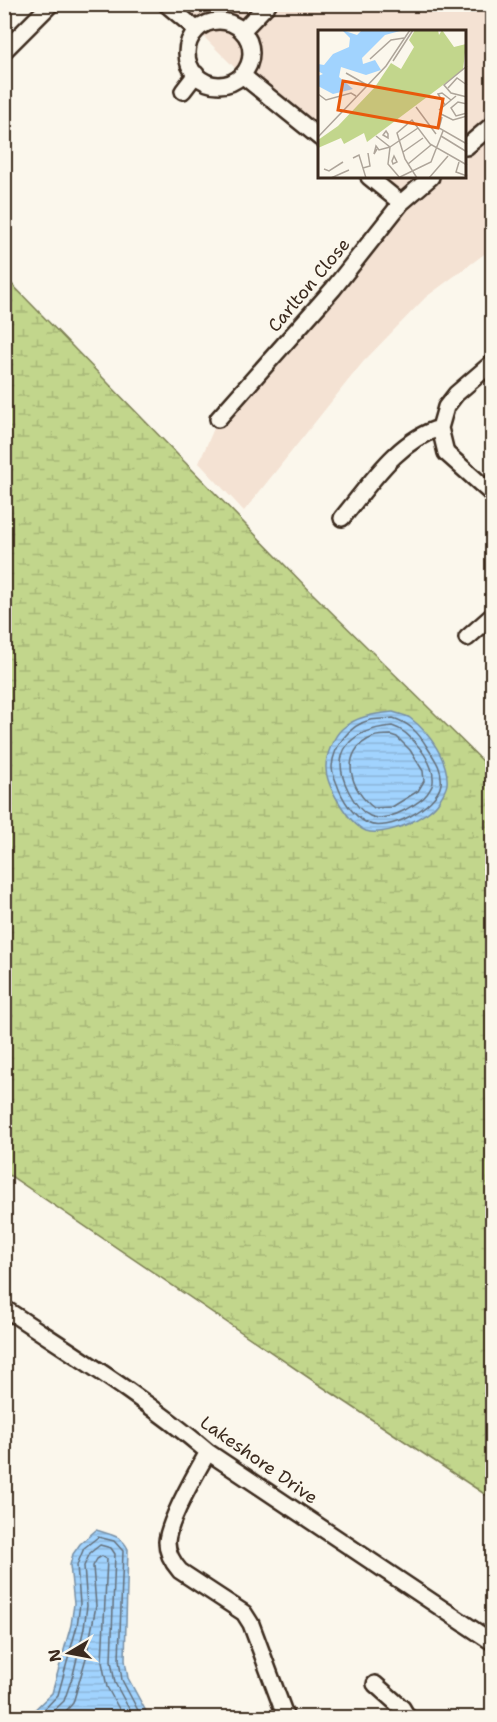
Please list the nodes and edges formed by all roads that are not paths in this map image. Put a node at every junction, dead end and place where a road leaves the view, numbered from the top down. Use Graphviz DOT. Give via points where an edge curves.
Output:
graph roads {
  1 [pos="51,4"];
  2 [pos="166,4"];
  3 [pos="267,4"];
  4 [pos="197,30"];
  5 [pos="242,31"];
  6 [pos="4,51"];
  7 [pos="196,75"];
  8 [pos="243,75"];
  9 [pos="183,91"];
  10 [pos="492,125"];
  11 [pos="318,136"];
  12 [pos="467,145"];
  13 [pos="370,178"];
  14 [pos="430,178"];
  15 [pos="401,203"];
  16 [pos="492,363"];
  17 [pos="218,419"];
  18 [pos="440,428"];
  19 [pos="492,494"];
  20 [pos="342,518"];
  21 [pos="492,616"];
  22 [pos="467,638"];
  23 [pos="4,1308"];
  24 [pos="208,1452"];
  25 [pos="492,1642"];
  26 [pos="375,1684"];
  27 [pos="286,1718"];
  28 [pos="408,1718"];
  1 -- 6 [label="street"];
  2 -- 4 [label="street"];
  3 -- 5 [label="street"];
  4 -- 5 [label="street" via="215,21"];
  4 -- 7 [label="street" via="188,47"];
  5 -- 8 [label="street" via="248,39 251,58"];
  7 -- 8 [label="street" via="224,85"];
  7 -- 9 [label="street"];
  8 -- 11 [label="street"];
  10 -- 12 [label="street"];
  13 -- 15 [label="street"];
  14 -- 15 [label="street, Carlton Close"];
  15 -- 17 [label="street, Carlton Close" via="333,289"];
  16 -- 18 [label="street" via="456,394 446,407"];
  18 -- 19 [label="street" via="446,453"];
  18 -- 20 [label="street" via="428,431 402,450"];
  21 -- 22 [label="street"];
  23 -- 24 [label="street, Lakeshore Drive" via="92,1366"];
  24 -- 25 [label="street, Lakeshore Drive"];
  24 -- 27 [label="street" via="168,1532 169,1554 180,1571 244,1613"];
  26 -- 28 [label="street"];
}
